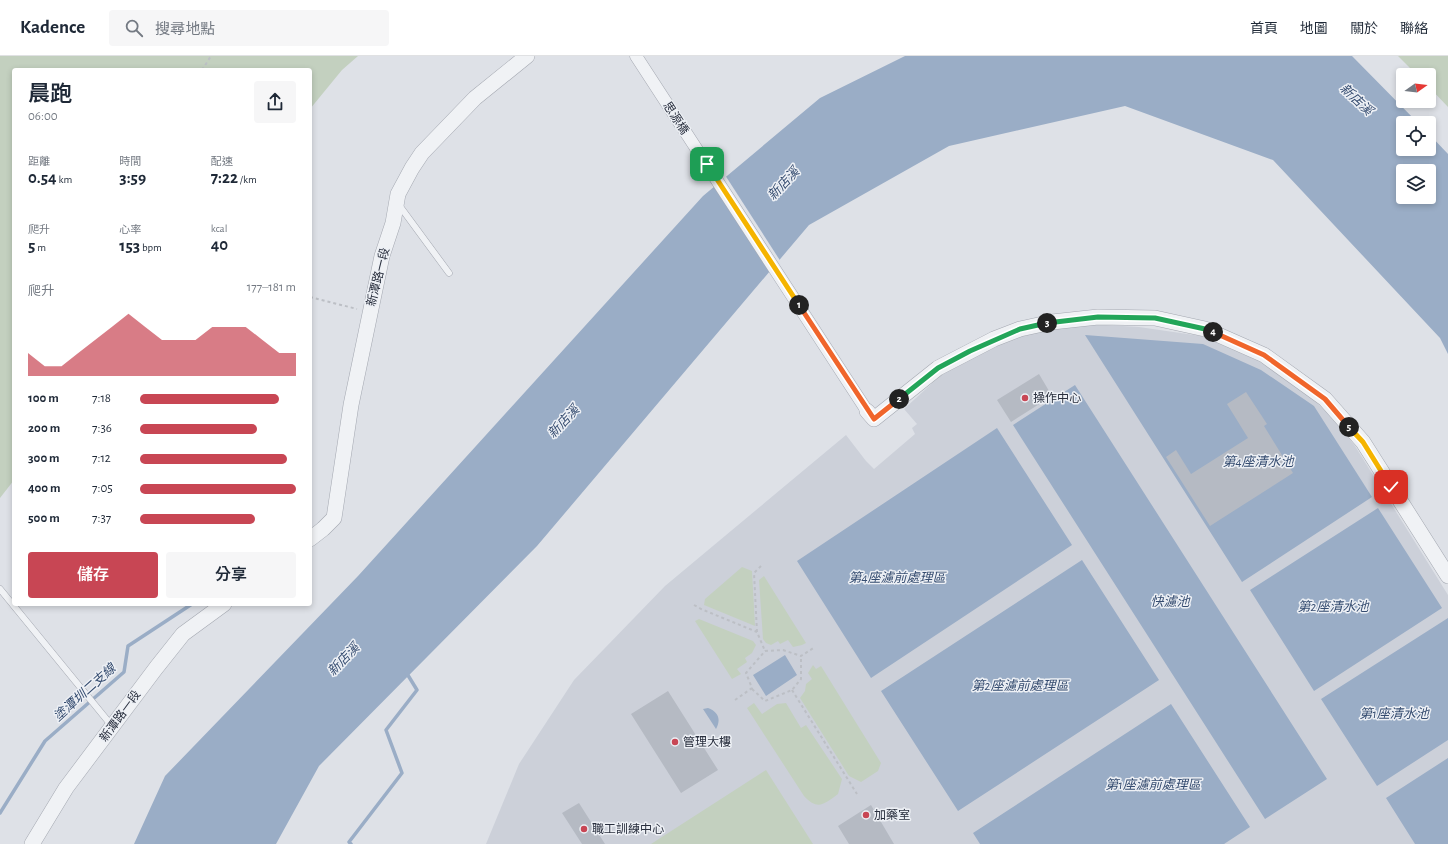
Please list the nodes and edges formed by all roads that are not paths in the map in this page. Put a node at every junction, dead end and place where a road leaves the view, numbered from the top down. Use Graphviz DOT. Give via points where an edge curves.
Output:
graph roads {
  1 [pos="527,56"];
  2 [pos="640,61"];
  3 [pos="396,202"];
  4 [pos="449,273"];
  5 [pos="867,411"];
  6 [pos="312,537"];
  7 [pos="1448,576"];
  8 [pos="0,588"];
  9 [pos="12,603"];
  10 [pos="15,606"];
  11 [pos="221,606"];
  12 [pos="113,727"];
  13 [pos="32,844"];
  1 -- 3 [label="street, 新潭路一段" via="475,98 422,153"];
  2 -- 5 [label="street, 思源橋"];
  3 -- 4 [label="lane"];
  3 -- 6 [label="street, 新潭路一段" via="351,405 334,518"];
  5 -- 7 [label="street" via="874,419 938,368 994,339 1020,329 1052,322 1105,317 1155,318 1205,329 1264,355 1325,399 1363,442"];
  8 -- 9 [label="lane"];
  10 -- 12 [label="lane"];
  11 -- 12 [label="street, 新潭路一段" via="183,634"];
  12 -- 13 [label="street, 新潭路一段" via="66,788"];
}
